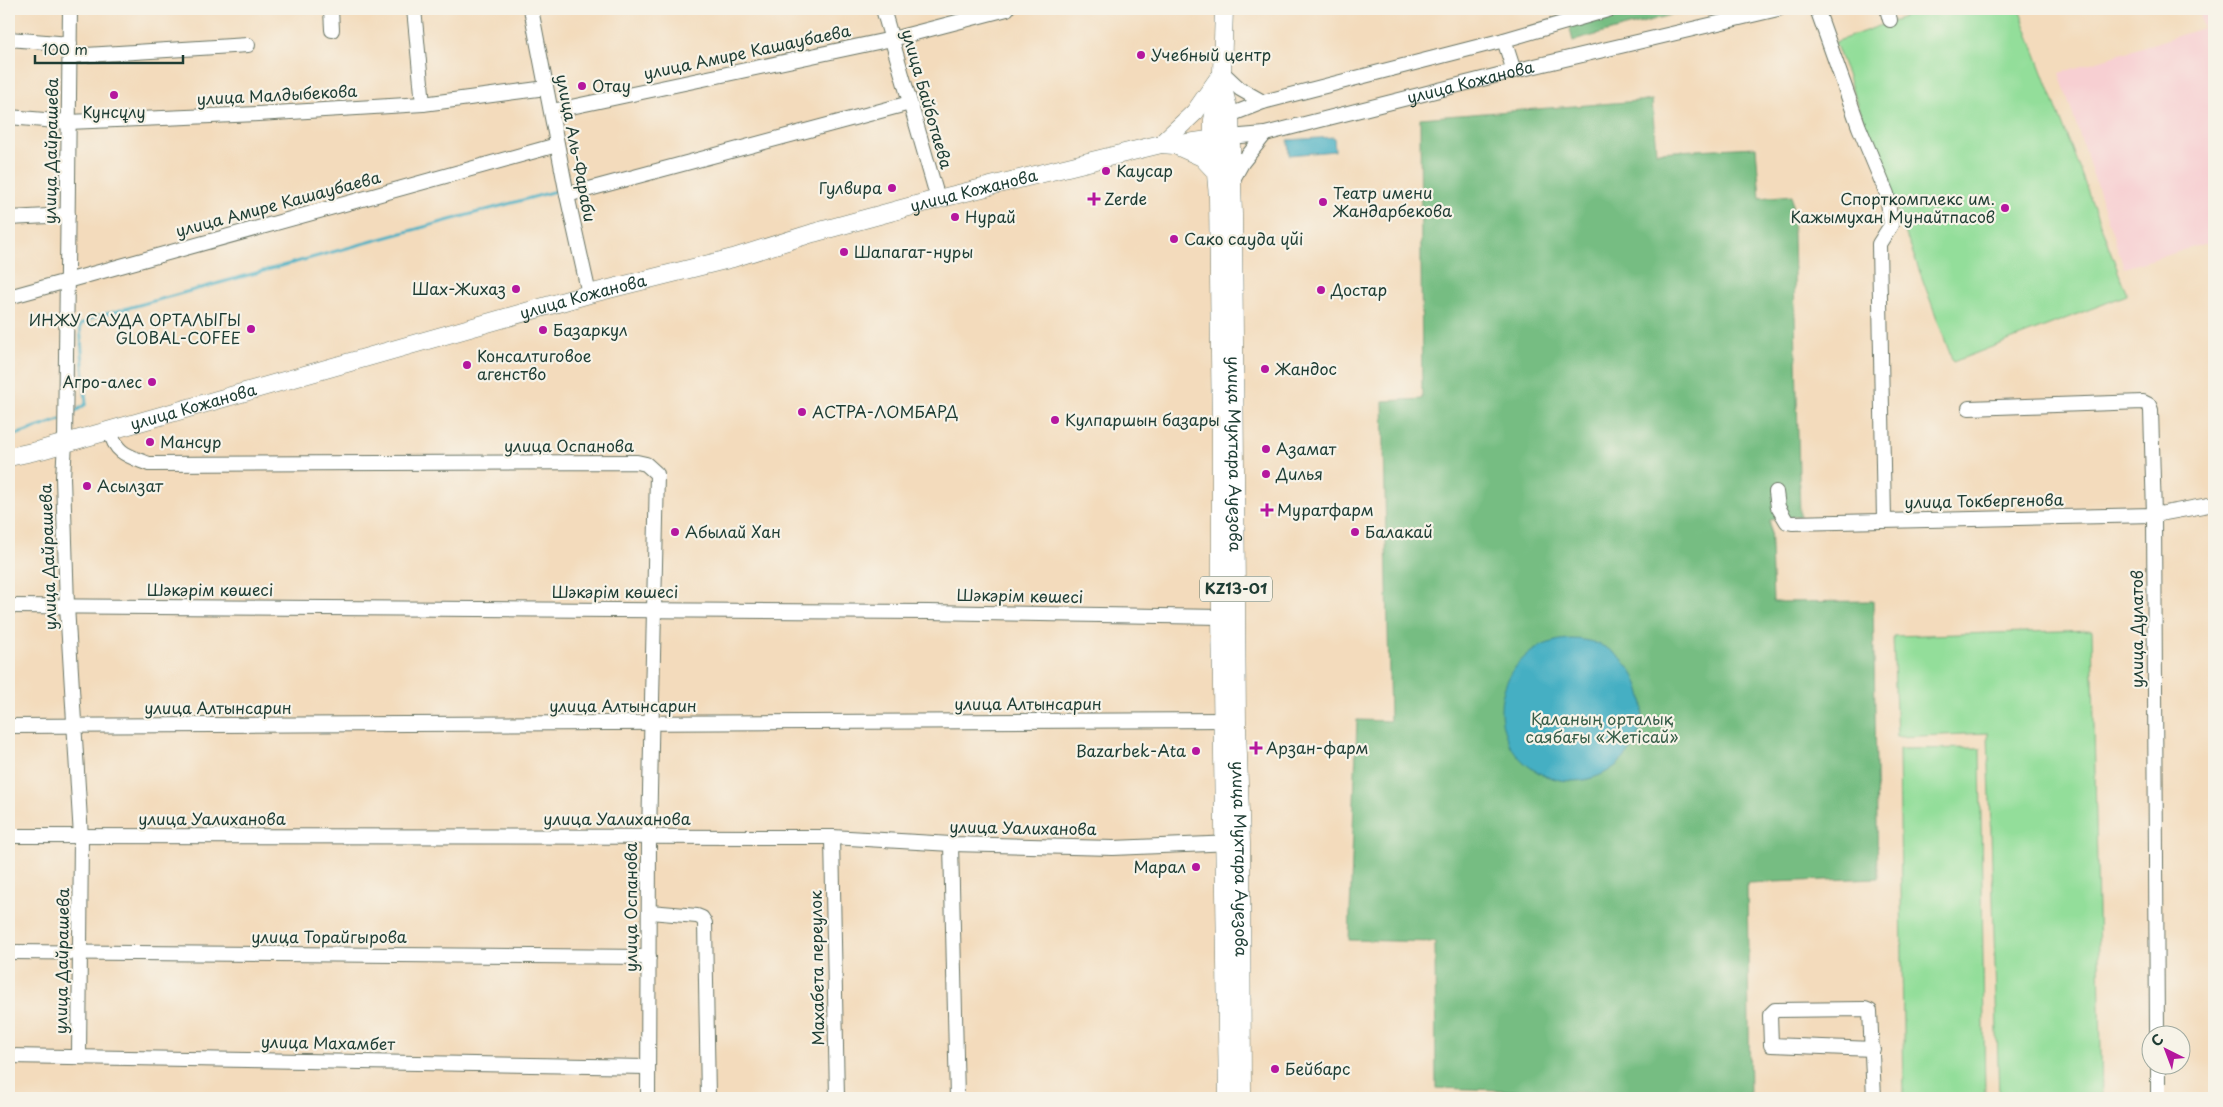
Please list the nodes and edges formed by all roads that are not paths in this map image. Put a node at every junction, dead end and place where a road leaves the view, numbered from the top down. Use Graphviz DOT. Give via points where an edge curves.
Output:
graph roads {
  1 [pos="70,9"];
  2 [pos="331,9"];
  3 [pos="414,9"];
  4 [pos="531,9"];
  5 [pos="883,9"];
  6 [pos="1006,9"];
  7 [pos="1224,9"];
  8 [pos="1611,9"];
  9 [pos="1778,9"];
  10 [pos="1817,9"];
  11 [pos="332,30"];
  12 [pos="9,39"];
  13 [pos="892,40"];
  14 [pos="1504,40"];
  15 [pos="248,45"];
  16 [pos="70,50"];
  17 [pos="1514,71"];
  18 [pos="1221,77"];
  19 [pos="546,88"];
  20 [pos="1263,102"];
  21 [pos="910,103"];
  22 [pos="423,104"];
  23 [pos="552,111"];
  24 [pos="9,117"];
  25 [pos="1221,118"];
  26 [pos="68,122"];
  27 [pos="1178,127"];
  28 [pos="1265,134"];
  29 [pos="1221,139"];
  30 [pos="1167,144"];
  31 [pos="557,145"];
  32 [pos="1217,173"];
  33 [pos="1231,184"];
  34 [pos="567,195"];
  35 [pos="938,200"];
  36 [pos="68,215"];
  37 [pos="9,218"];
  38 [pos="67,281"];
  39 [pos="589,294"];
  40 [pos="9,298"];
  41 [pos="1969,408"];
  42 [pos="110,430"];
  43 [pos="65,443"];
  44 [pos="9,457"];
  45 [pos="1776,492"];
  46 [pos="2214,504"];
  47 [pos="2154,515"];
  48 [pos="1884,520"];
  49 [pos="9,606"];
  50 [pos="67,606"];
  51 [pos="653,610"];
  52 [pos="1221,617"];
  53 [pos="1230,720"];
  54 [pos="652,723"];
  55 [pos="9,726"];
  56 [pos="73,726"];
  57 [pos="9,836"];
  58 [pos="650,836"];
  59 [pos="80,837"];
  60 [pos="832,837"];
  61 [pos="1233,843"];
  62 [pos="951,844"];
  63 [pos="650,912"];
  64 [pos="9,952"];
  65 [pos="81,953"];
  66 [pos="649,956"];
  67 [pos="2157,1024"];
  68 [pos="1873,1049"];
  69 [pos="9,1056"];
  70 [pos="79,1056"];
  71 [pos="647,1067"];
  72 [pos="2158,1074"];
  73 [pos="648,1098"];
  74 [pos="708,1098"];
  75 [pos="837,1098"];
  76 [pos="957,1098"];
  77 [pos="1228,1098"];
  78 [pos="1242,1098"];
  79 [pos="1874,1098"];
  80 [pos="2158,1098"];
  1 -- 16 [label="street, улица Дайрашева"];
  2 -- 11 [label="street"];
  3 -- 22 [label="street"];
  4 -- 19 [label="street, улица Аль-Фараби"];
  5 -- 13 [label="street, улица Байботаева"];
  6 -- 13 [label="street, улица Амире Кашаубаева"];
  7 -- 18 [label="main road, улица Мухтара Ауезова / KZ13-01"];
  8 -- 14 [label="street, улица Кожанова"];
  9 -- 17 [label="street, улица Кожанова"];
  10 -- 48 [label="street" via="1887,194 1891,225 1879,244"];
  12 -- 16 [label="street"];
  13 -- 21 [label="street, улица Байботаева"];
  13 -- 23 [label="street, улица Амире Кашаубаева"];
  14 -- 17 [label="street"];
  14 -- 20 [label="street, улица Кожанова"];
  15 -- 16 [label="street, улица Дайрашева"];
  16 -- 26 [label="street, улица Дайрашева"];
  17 -- 28 [label="street, улица Кожанова"];
  18 -- 20 [label="street"];
  18 -- 25 [label="main road, улица Мухтара Ауезова / KZ13-01"];
  18 -- 27 [label="main road" via="1195,112"];
  19 -- 22 [label="street, улица Малдыбекова"];
  19 -- 23 [label="street, улица Аль-Фараби"];
  20 -- 25 [label="street, улица Кожанова"];
  21 -- 34 [label="street"];
  21 -- 35 [label="street, улица Байботаева"];
  22 -- 26 [label="street, улица Малдыбекова"];
  23 -- 31 [label="street, улица Аль-Фараби"];
  24 -- 26 [label="street, улица Малдыбекова"];
  25 -- 27 [label="main road, улица Кожанова"];
  25 -- 29 [label="main road, улица Мухтара Ауезова / KZ13-01"];
  26 -- 36 [label="street, улица Дайрашева"];
  27 -- 30 [label="main road, улица Кожанова"];
  28 -- 29 [label="street, улица Кожанова"];
  28 -- 33 [label="street" via="1242,163"];
  29 -- 30 [label="main road, улица Кожанова"];
  29 -- 32 [label="main road, улица Мухтара Ауезова / KZ13-01"];
  29 -- 33 [label="main road, улица Мухтара Ауезова / KZ13-01"];
  30 -- 32 [label="main road" via="1202,157"];
  30 -- 35 [label="main road, улица Кожанова"];
  31 -- 34 [label="street, улица Аль-Фараби"];
  31 -- 38 [label="street, улица Амире Кашаубаева"];
  32 -- 52 [label="main road, улица Мухтара Ауезова / KZ13-01" via="1222,432"];
  33 -- 53 [label="main road, улица Мухтара Ауезова / KZ13-01"];
  34 -- 39 [label="street, улица Аль-Фараби"];
  35 -- 39 [label="main road, улица Кожанова" via="733,258"];
  36 -- 37 [label="street"];
  36 -- 38 [label="street, улица Дайрашева"];
  38 -- 40 [label="street, улица Амире Кашаубаева"];
  38 -- 43 [label="street, улица Дайрашева"];
  39 -- 42 [label="main road, улица Кожанова"];
  41 -- 47 [label="street, улица Дулатов" via="2149,404"];
  42 -- 43 [label="main road, улица Кожанова"];
  42 -- 51 [label="street, улица Оспанова" via="114,445 125,454 149,464 646,464 656,474"];
  43 -- 44 [label="main road, улица Кожанова"];
  43 -- 50 [label="street, улица Дайрашева"];
  45 -- 48 [label="street, улица Токбергенова" via="1778,507 1786,522"];
  46 -- 47 [label="street, улица Токбергенова"];
  47 -- 48 [label="street, улица Токбергенова"];
  47 -- 67 [label="street, улица Дулатов"];
  49 -- 50 [label="street, Шәкәрім көшесі"];
  50 -- 51 [label="street, Шәкәрім көшесі"];
  50 -- 56 [label="street, улица Дайрашева"];
  51 -- 52 [label="street, Шәкәрім көшесі"];
  51 -- 54 [label="street, улица Оспанова"];
  52 -- 53 [label="main road, улица Мухтара Ауезова / KZ13-01"];
  53 -- 54 [label="street, улица Алтынсарин"];
  53 -- 61 [label="main road, улица Мухтара Ауезова / KZ13-01"];
  54 -- 56 [label="street, улица Алтынсарин"];
  54 -- 58 [label="street, улица Оспанова"];
  55 -- 56 [label="street, улица Алтынсарин"];
  56 -- 59 [label="street, улица Дайрашева"];
  57 -- 59 [label="street, улица Уалиханова"];
  58 -- 59 [label="street, улица Уалиханова"];
  58 -- 60 [label="street, улица Уалиханова"];
  58 -- 63 [label="street, улица Оспанова"];
  59 -- 65 [label="street, улица Дайрашева"];
  60 -- 62 [label="street, улица Уалиханова"];
  60 -- 75 [label="street, Махабета переулок"];
  61 -- 62 [label="street, улица Уалиханова" via="1113,848"];
  61 -- 77 [label="main road, улица Мухтара Ауезова / KZ13-01"];
  61 -- 78 [label="main road, улица Мухтара Ауезова / KZ13-01"];
  62 -- 76 [label="street"];
  63 -- 66 [label="street, улица Оспанова"];
  63 -- 74 [label="street" via="697,916 705,923"];
  64 -- 65 [label="street, улица Торайгырова"];
  65 -- 66 [label="street, улица Торайгырова"];
  65 -- 70 [label="street, улица Дайрашева"];
  66 -- 71 [label="street, улица Оспанова"];
  68 -- 68 [label="street" via="1771,1045 1770,1014 1775,1010 1865,1008 1871,1016"];
  68 -- 79 [label="street"];
  69 -- 70 [label="street, улица Махамбет"];
  70 -- 71 [label="street, улица Махамбет"];
  71 -- 73 [label="street, улица Оспанова"];
  72 -- 80 [label="street"];
}
